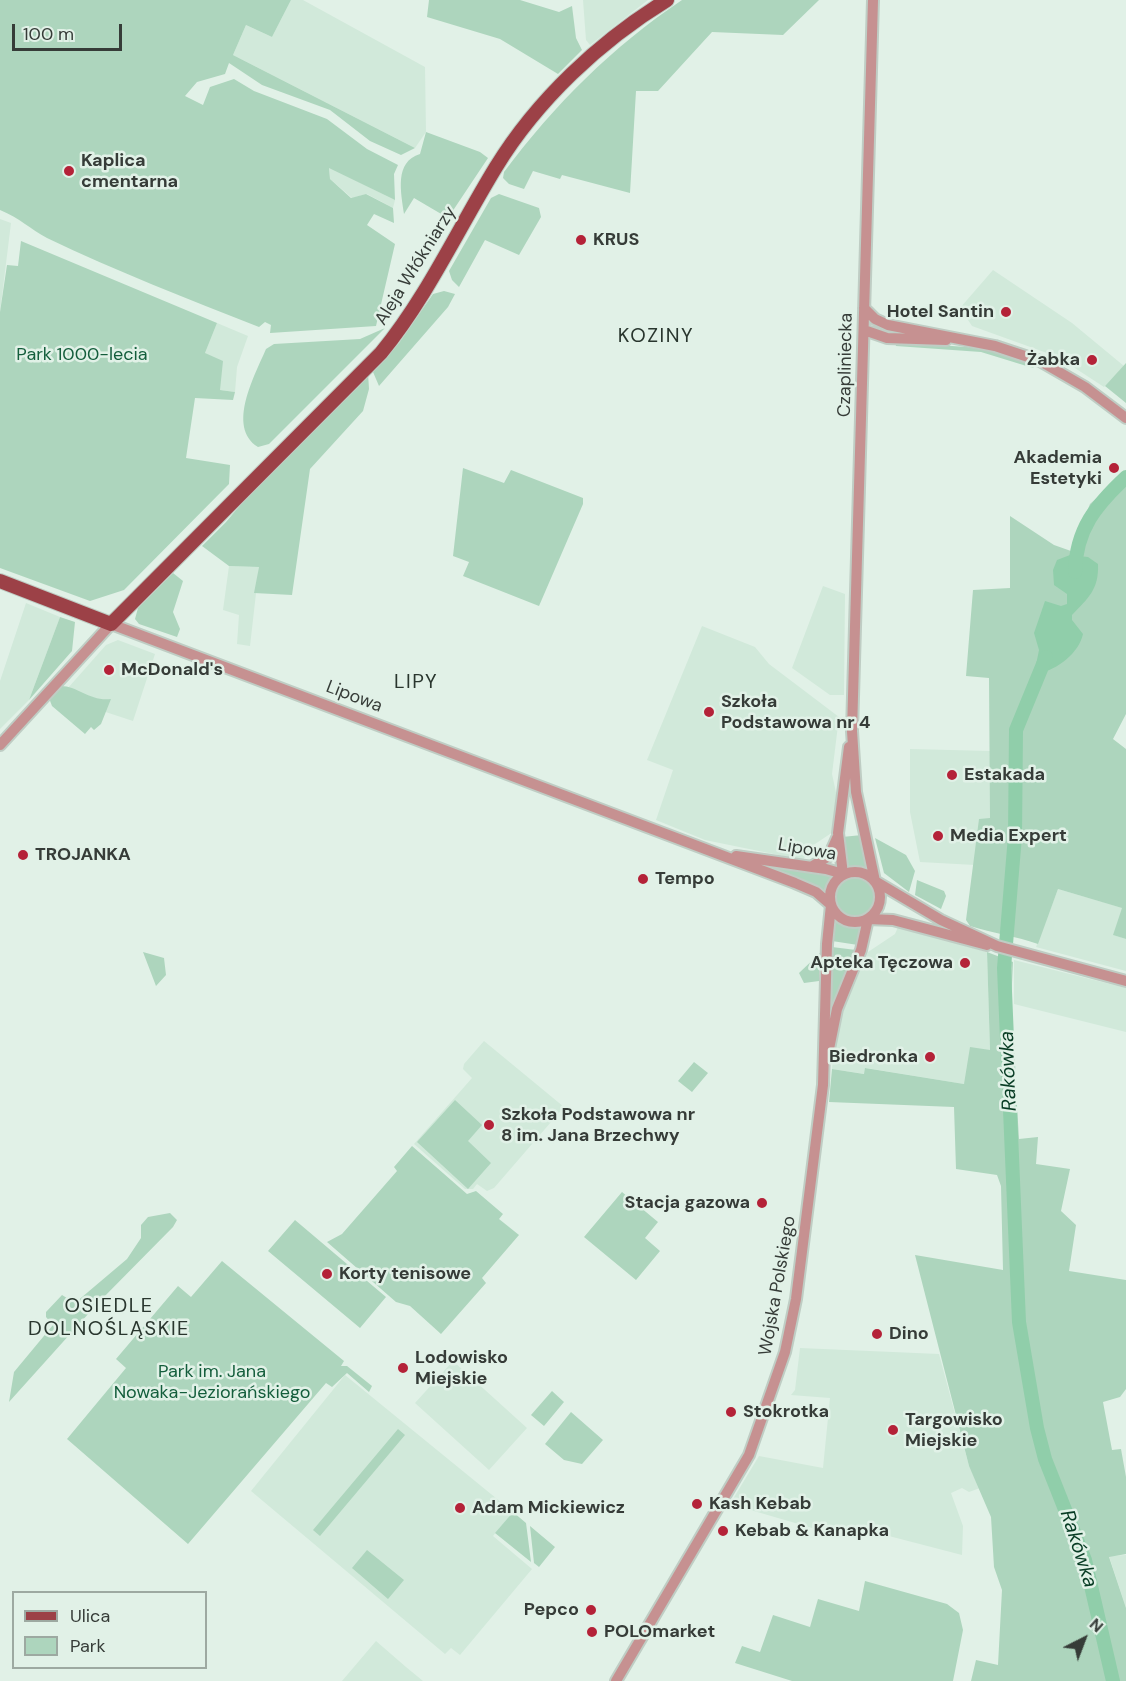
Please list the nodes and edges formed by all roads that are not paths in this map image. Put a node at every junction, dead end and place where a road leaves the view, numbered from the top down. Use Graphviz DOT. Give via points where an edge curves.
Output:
graph roads {
  1 [pos="667,0"];
  2 [pos="873,0"];
  3 [pos="864,308"];
  4 [pos="888,326"];
  5 [pos="864,330"];
  6 [pos="887,338"];
  7 [pos="954,339"];
  8 [pos="863,354"];
  9 [pos="1126,418"];
  10 [pos="0,582"];
  11 [pos="111,624"];
  12 [pos="852,731"];
  13 [pos="0,745"];
  14 [pos="838,836"];
  15 [pos="695,846"];
  16 [pos="810,867"];
  17 [pos="843,874"];
  18 [pos="875,881"];
  19 [pos="831,906"];
  20 [pos="868,919"];
  21 [pos="893,920"];
  22 [pos="997,946"];
  23 [pos="861,950"];
  24 [pos="1126,981"];
  25 [pos="824,1071"];
  26 [pos="616,1681"];
  1 -- 11 [label="main road, Aleja Włókniarzy" via="606,44 542,106 497,165 413,311 392,340"];
  2 -- 3 [label="street, Czapliniecka"];
  3 -- 4 [label="street"];
  3 -- 5 [label="street, Czapliniecka"];
  4 -- 5 [label="street"];
  4 -- 7 [label="street"];
  5 -- 6 [label="street"];
  5 -- 8 [label="street, Czapliniecka"];
  6 -- 7 [label="street"];
  6 -- 8 [label="street"];
  7 -- 9 [label="street" via="1005,348 1040,361 1085,387"];
  8 -- 12 [label="street, Czapliniecka"];
  10 -- 11 [label="main road, Lipowa"];
  11 -- 13 [label="street"];
  11 -- 15 [label="street, Lipowa"];
  12 -- 14 [label="street, Czapliniecka"];
  12 -- 18 [label="street, Czapliniecka" via="856,792"];
  14 -- 16 [label="street" via="829,856"];
  14 -- 17 [label="street, Czapliniecka"];
  15 -- 16 [label="street, Lipowa" via="738,857"];
  15 -- 19 [label="street, Lipowa" via="813,891"];
  16 -- 17 [label="street, Lipowa"];
  17 -- 18 [label="street" via="864,873"];
  17 -- 19 [label="street" via="833,884"];
  18 -- 20 [label="street" via="880,902"];
  18 -- 22 [label="street" via="941,920"];
  19 -- 20 [label="street" via="846,921"];
  19 -- 25 [label="street, Wojska Polskiego"];
  20 -- 21 [label="street"];
  20 -- 23 [label="street, Wojska Polskiego"];
  21 -- 22 [label="street"];
  21 -- 23 [label="street" via="876,927"];
  22 -- 24 [label="street"];
  23 -- 25 [label="street, Wojska Polskiego" via="837,1009"];
  25 -- 26 [label="street, Wojska Polskiego" via="796,1299 777,1381 743,1465"];
}
